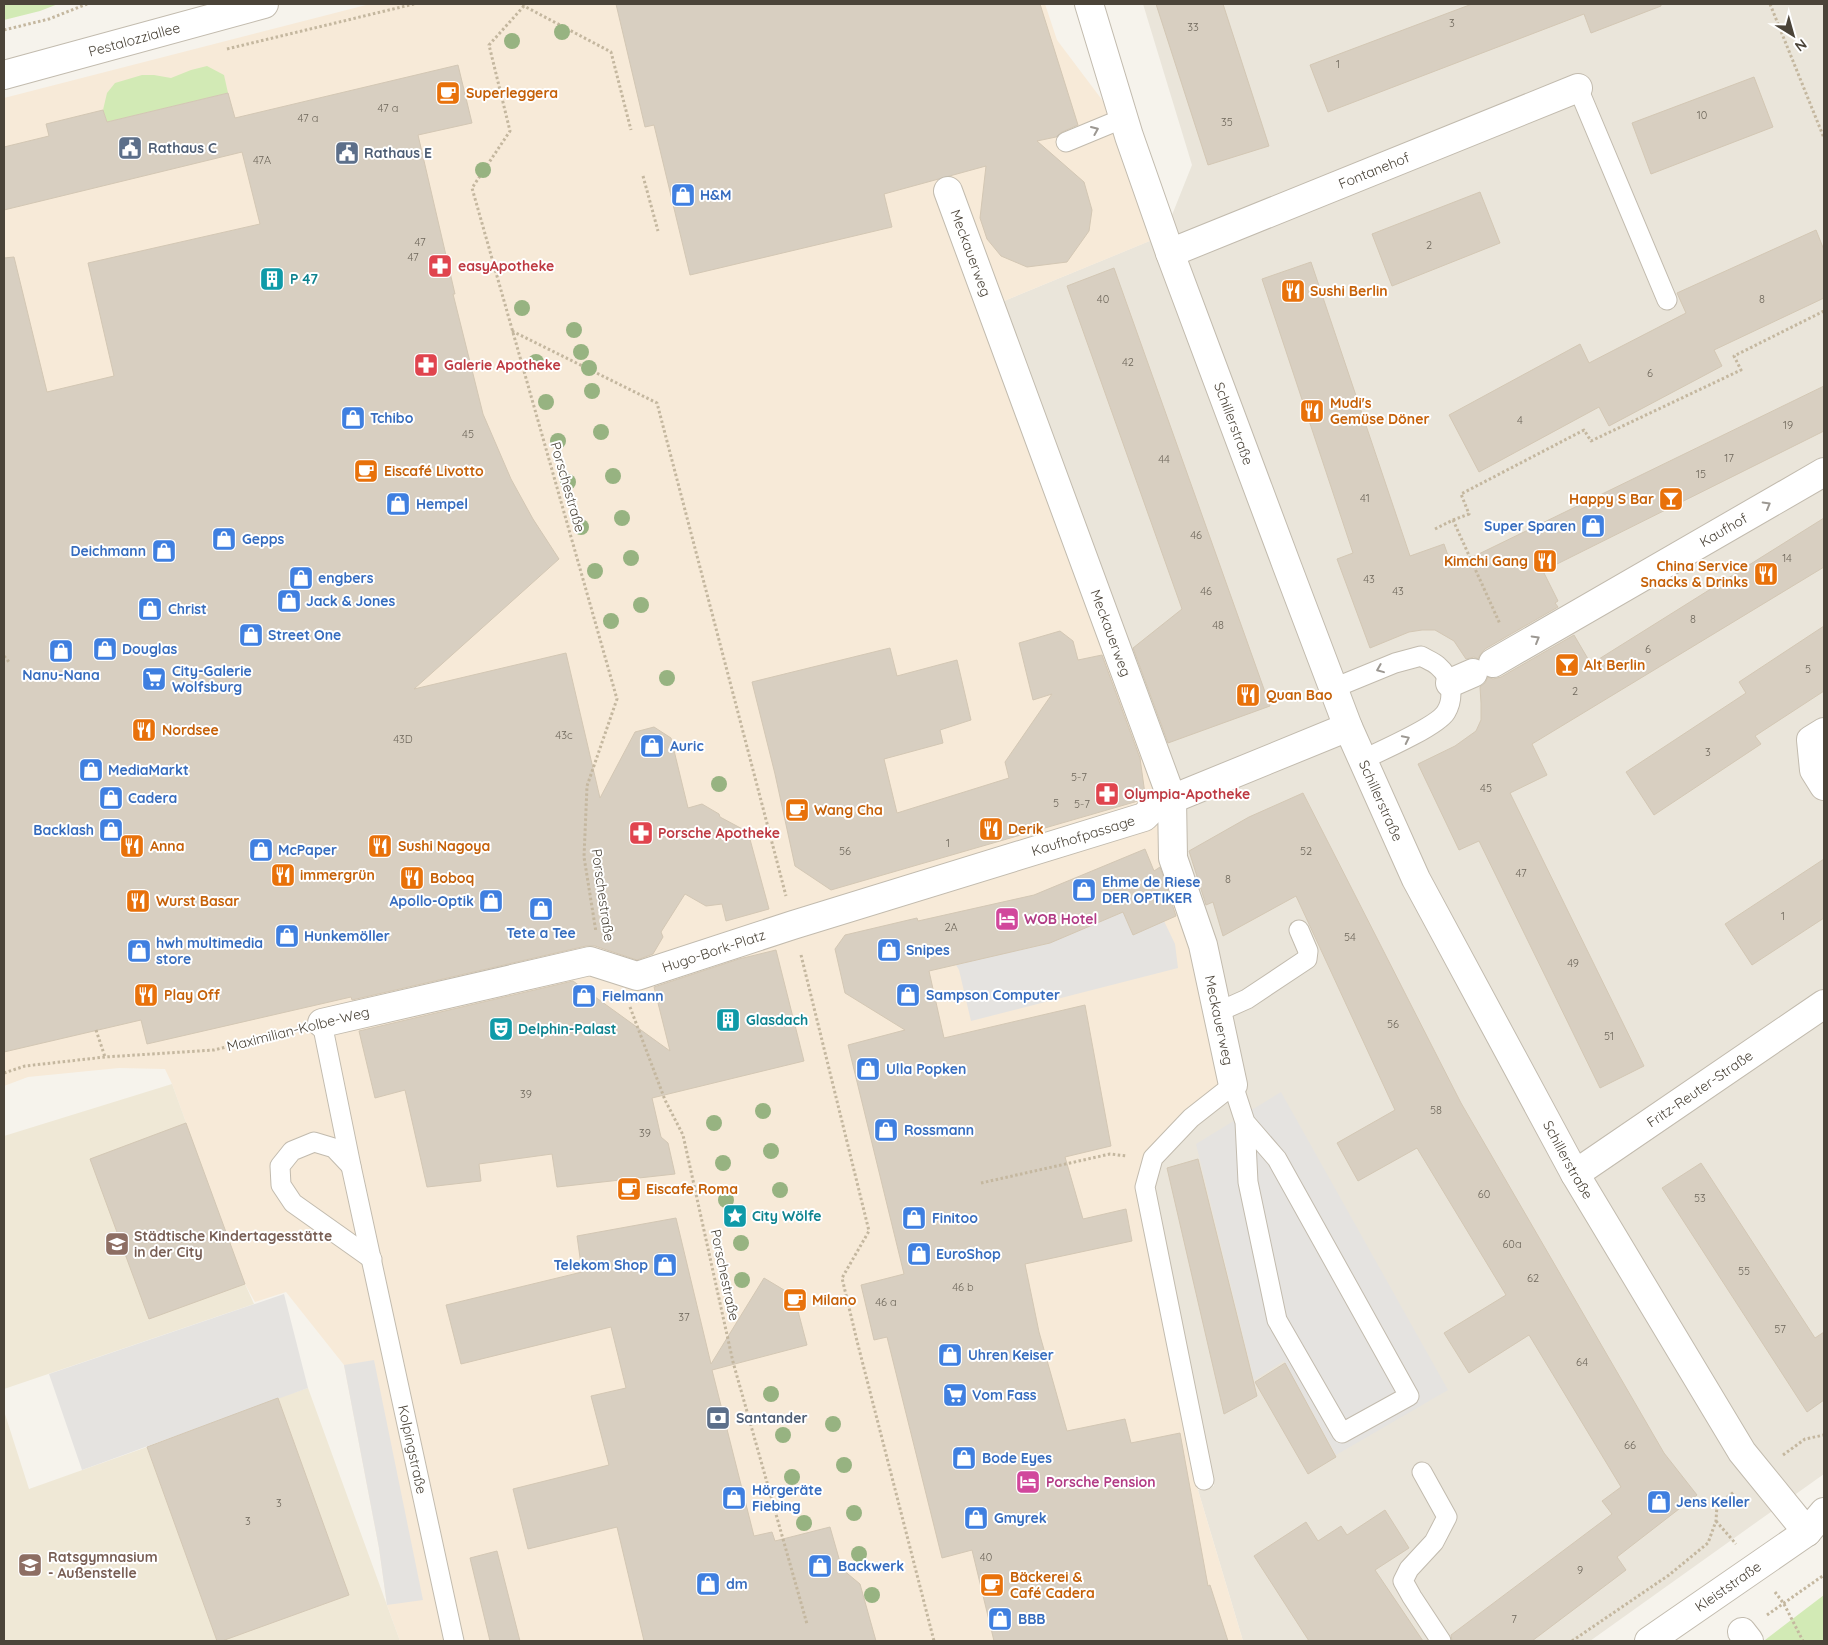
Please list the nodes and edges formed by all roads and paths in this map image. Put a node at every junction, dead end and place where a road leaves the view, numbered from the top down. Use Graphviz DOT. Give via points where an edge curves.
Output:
graph roads {
  1 [pos="87,4"];
  2 [pos="264,4"];
  3 [pos="414,4"];
  4 [pos="1089,4"];
  5 [pos="1770,4"];
  6 [pos="524,5"];
  7 [pos="4,30"];
  8 [pos="223,50"];
  9 [pos="4,75"];
  10 [pos="1578,88"];
  11 [pos="1124,118"];
  12 [pos="631,130"];
  13 [pos="1824,138"];
  14 [pos="1066,142"];
  15 [pos="643,176"];
  16 [pos="948,191"];
  17 [pos="658,231"];
  18 [pos="1170,253"];
  19 [pos="1667,300"];
  20 [pos="1824,311"];
  21 [pos="1824,472"];
  22 [pos="1453,520"];
  23 [pos="1435,529"];
  24 [pos="4,656"];
  25 [pos="9,662"];
  26 [pos="1482,668"];
  27 [pos="1334,688"];
  28 [pos="1348,727"];
  29 [pos="1824,732"];
  30 [pos="1362,760"];
  31 [pos="1824,786"];
  32 [pos="1172,799"];
  33 [pos="838,912"];
  34 [pos="1299,930"];
  35 [pos="596,963"];
  36 [pos="1824,1004"];
  37 [pos="1218,1012"];
  38 [pos="322,1022"];
  39 [pos="96,1030"];
  40 [pos="105,1057"];
  41 [pos="4,1073"];
  42 [pos="1233,1085"];
  43 [pos="1245,1122"];
  44 [pos="1153,1158"];
  45 [pos="351,1166"];
  46 [pos="1575,1174"];
  47 [pos="981,1183"];
  48 [pos="372,1259"];
  49 [pos="1822,1436"];
  50 [pos="1824,1442"];
  51 [pos="1422,1472"];
  52 [pos="1758,1473"];
  53 [pos="1204,1480"];
  54 [pos="1819,1523"];
  55 [pos="1824,1575"];
  56 [pos="1784,1604"];
  57 [pos="807,1624"];
  58 [pos="1746,1637"];
  59 [pos="454,1641"];
  60 [pos="1441,1641"];
  61 [pos="1572,1641"];
  62 [pos="1649,1641"];
  63 [pos="1802,1641"];
  1 -- 7 [label="path" via="49,19"];
  2 -- 9 [label="street, Pestalozziallee"];
  3 -- 8 [label="path"];
  4 -- 11 [label="street, Schillerstraße"];
  5 -- 13 [label="path"];
  6 -- 12 [label="path, Porschestraße" via="611,52"];
  6 -- 35 [label="path, Porschestraße" via="489,45 510,131 472,188 617,699 587,786 584,857"];
  10 -- 18 [label="street, Fontanehof"];
  10 -- 19 [label="lane"];
  14 -- 11 [label="lane, one-way"];
  11 -- 18 [label="street, Schillerstraße"];
  15 -- 17 [label="path"];
  16 -- 32 [label="street, Meckauerweg"];
  18 -- 27 [label="street, Schillerstraße"];
  20 -- 22 [label="path" via="1734,356 1741,370 1591,441 1584,430 1461,494 1468,514"];
  26 -- 21 [label="street, Kaufhof, one-way"];
  22 -- 23 [label="path"];
  22 -- 26 [label="path"];
  24 -- 25 [label="path"];
  26 -- 27 [label="lane, one-way" via="1438,666 1421,656"];
  30 -- 26 [label="lane, one-way" via="1418,733 1446,713 1452,694"];
  27 -- 28 [label="street, Schillerstraße"];
  28 -- 30 [label="street, Schillerstraße"];
  28 -- 32 [label="street, Kaufhofpassage"];
  29 -- 31 [label="street" via="1811,740 1814,770"];
  30 -- 46 [label="street, Schillerstraße" via="1416,878"];
  32 -- 33 [label="street, Kaufhofpassage" via="1158,803 1144,817"];
  32 -- 37 [label="street, Meckauerweg" via="1173,858 1204,945"];
  33 -- 35 [label="street, Hugo-Bork-Platz" via="637,976"];
  34 -- 37 [label="lane" via="1308,951 1307,959 1247,999"];
  35 -- 38 [label="street, Maximilian-Kolbe-Weg"];
  35 -- 57 [label="path, Porschestraße" via="632,1010 665,1100 683,1135 733,1362"];
  36 -- 46 [label="street, Fritz-Reuter-Straße"];
  37 -- 42 [label="street, Meckauerweg"];
  38 -- 40 [label="path, Maximilian-Kolbe-Weg" via="214,1050"];
  38 -- 45 [label="lane, Kolpingstraße"];
  39 -- 40 [label="path"];
  40 -- 41 [label="path, Maximilian-Kolbe-Weg" via="25,1066"];
  42 -- 43 [label="lane"];
  42 -- 44 [label="lane" via="1191,1118"];
  43 -- 43 [label="lane" via="1248,1182 1276,1320 1342,1433 1409,1396 1277,1159"];
  44 -- 47 [label="path" via="1110,1154"];
  44 -- 53 [label="lane" via="1145,1187"];
  45 -- 48 [label="lane, Kolpingstraße"];
  45 -- 48 [label="lane" via="334,1148 314,1142 292,1151 280,1166 281,1185 293,1203"];
  46 -- 52 [label="street, Schillerstraße" via="1742,1452"];
  48 -- 59 [label="lane, Kolpingstraße"];
  49 -- 50 [label="path"];
  49 -- 52 [label="path" via="1805,1439"];
  51 -- 60 [label="lane" via="1447,1517 1434,1542 1409,1569 1404,1581"];
  52 -- 54 [label="street, Schillerstraße"];
  52 -- 61 [label="path" via="1717,1505 1716,1521 1708,1543 1669,1575"];
  54 -- 62 [label="street, Kleiststraße"];
  55 -- 56 [label="path"];
  56 -- 58 [label="path"];
  56 -- 63 [label="path"];
}
